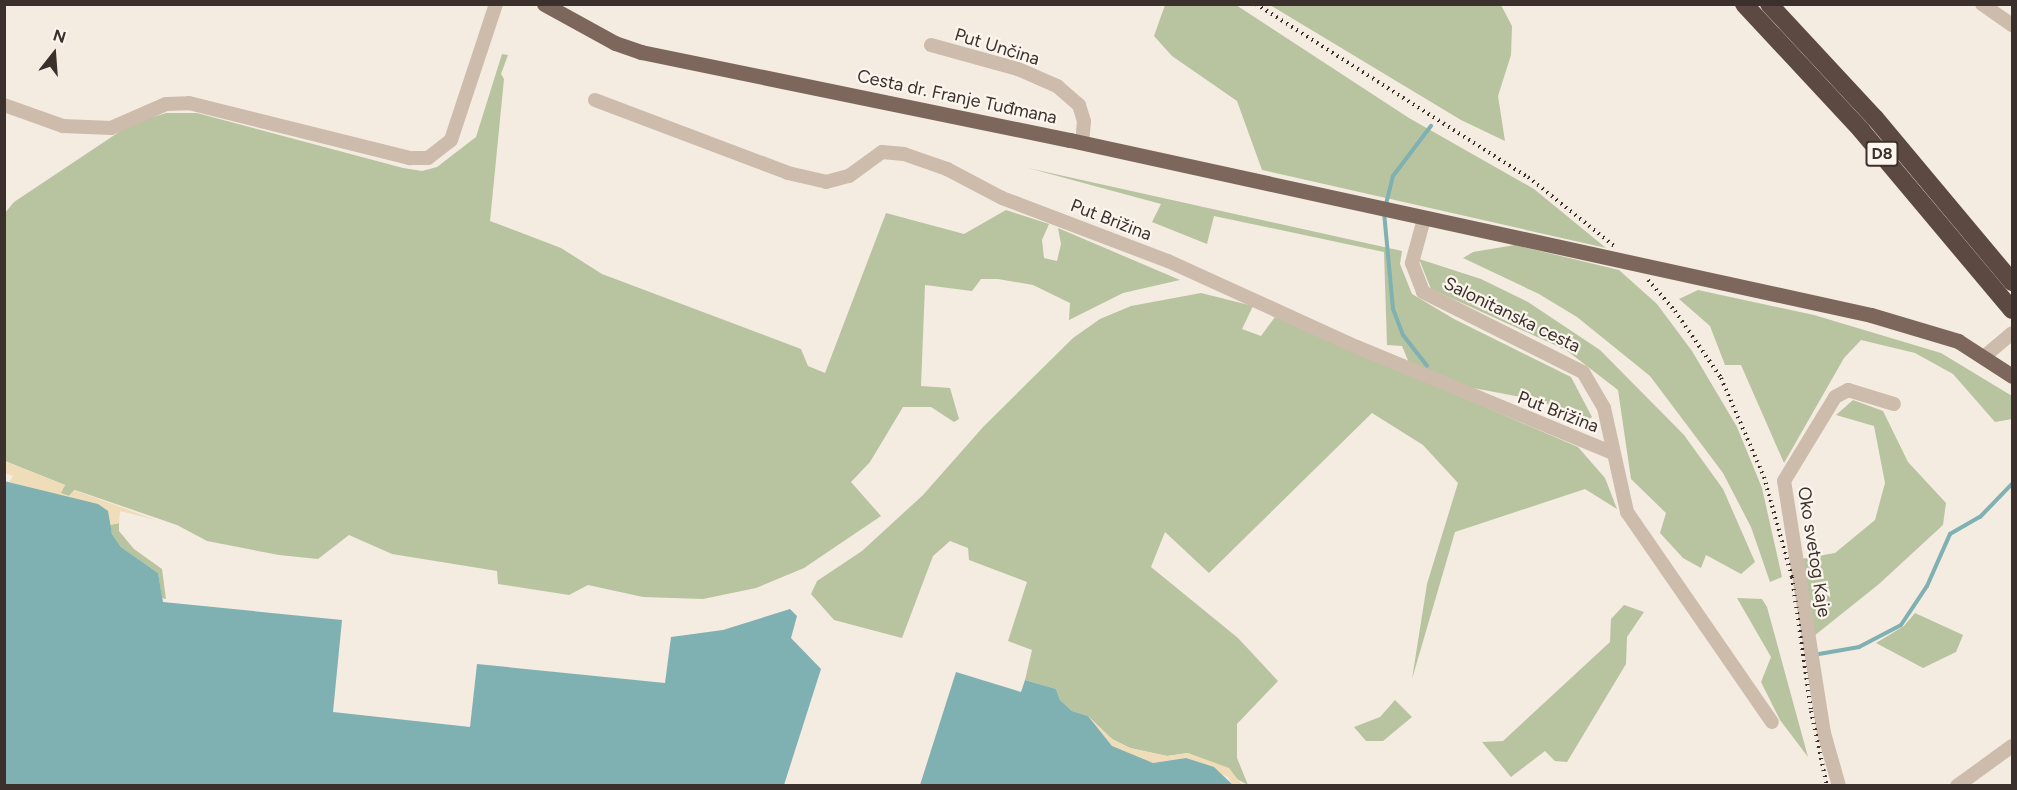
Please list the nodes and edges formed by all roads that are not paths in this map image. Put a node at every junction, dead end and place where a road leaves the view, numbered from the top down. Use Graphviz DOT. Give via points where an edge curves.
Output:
graph roads {
  1 [pos="544,4"];
  2 [pos="1744,4"];
  3 [pos="1769,4"];
  4 [pos="1982,4"];
  5 [pos="494,11"];
  6 [pos="2013,25"];
  7 [pos="931,45"];
  8 [pos="595,100"];
  9 [pos="4,105"];
  10 [pos="1082,143"];
  11 [pos="1424,219"];
  12 [pos="2013,282"];
  13 [pos="2013,310"];
  14 [pos="2013,333"];
  15 [pos="1986,355"];
  16 [pos="2013,376"];
  17 [pos="1894,404"];
  18 [pos="1611,452"];
  19 [pos="1772,722"];
  20 [pos="2013,746"];
  21 [pos="1839,786"];
  22 [pos="1957,786"];
  1 -- 10 [label="main road, Cesta dr. Franje Tuđmana" via="615,43 641,52"];
  2 -- 13 [label="highway, D8" via="1862,130"];
  3 -- 12 [label="highway, D8" via="1883,127"];
  4 -- 6 [label="street"];
  5 -- 9 [label="street" via="451,140 428,158 410,158 189,103 166,104 111,128 63,126"];
  7 -- 10 [label="street, Put Unčina" via="1018,69 1057,86 1079,105"];
  8 -- 18 [label="street, Put Brižina" via="788,173 826,183 849,176 882,152 936,165 1002,198 1168,261 1399,365"];
  10 -- 11 [label="main road, Cesta dr. Franje Tuđmana"];
  11 -- 15 [label="main road" via="1871,315 1958,342"];
  11 -- 18 [label="street, Salonitanska cesta" via="1412,262 1423,292 1583,372 1604,408"];
  14 -- 15 [label="street"];
  15 -- 16 [label="main road"];
  17 -- 21 [label="street, Oko svetog Kaje" via="1848,390 1835,397 1784,481 1824,733"];
  18 -- 19 [label="street, Salonitanska cesta" via="1627,512"];
  20 -- 22 [label="street"];
}
